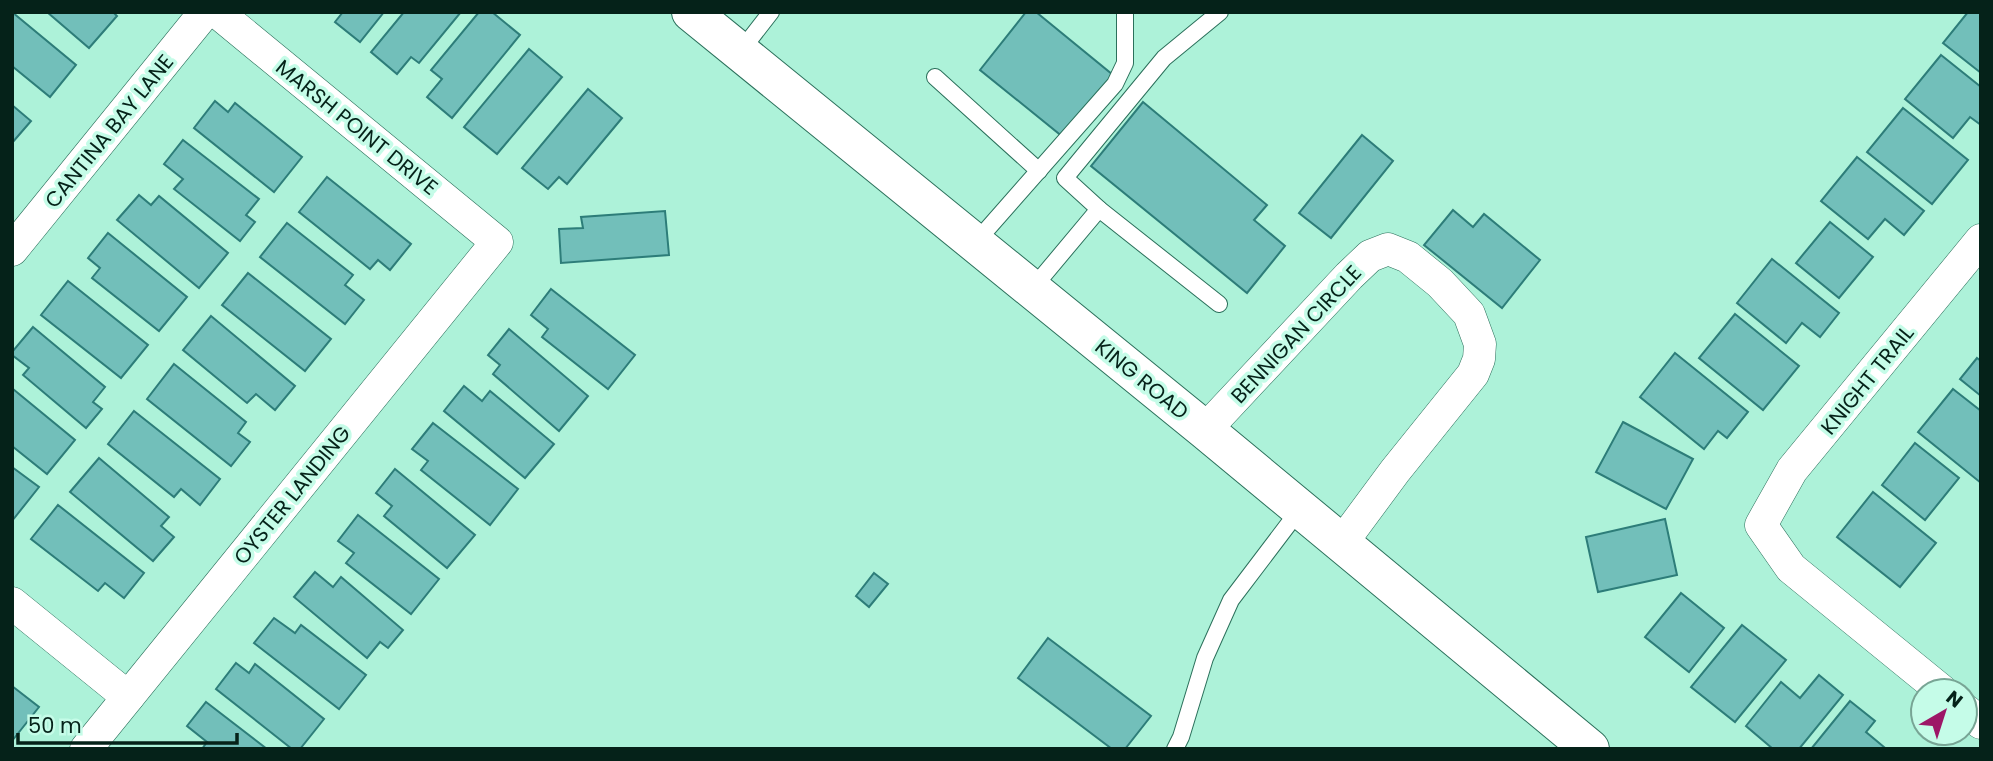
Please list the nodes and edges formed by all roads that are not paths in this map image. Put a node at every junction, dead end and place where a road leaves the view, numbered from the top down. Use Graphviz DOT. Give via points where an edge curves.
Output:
graph roads {
  1 [pos="205,12"];
  2 [pos="217,12"];
  3 [pos="691,12"];
  4 [pos="771,12"];
  5 [pos="1125,12"];
  6 [pos="1220,12"];
  7 [pos="740,52"];
  8 [pos="935,77"];
  9 [pos="1039,171"];
  10 [pos="1098,209"];
  11 [pos="1981,240"];
  12 [pos="497,242"];
  13 [pos="975,243"];
  14 [pos="12,250"];
  15 [pos="1031,289"];
  16 [pos="1219,304"];
  17 [pos="1205,430"];
  18 [pos="1300,509"];
  19 [pos="1341,544"];
  20 [pos="12,603"];
  21 [pos="1925,677"];
  22 [pos="128,697"];
  23 [pos="86,749"];
  24 [pos="1175,749"];
  25 [pos="1590,749"];
  1 -- 14 [label="street, CANTINA BAY LANE"];
  2 -- 12 [label="street, MARSH POINT DRIVE"];
  3 -- 7 [label="street, KING ROAD"];
  4 -- 7 [label="lane"];
  5 -- 9 [label="lane" via="1125,63 1115,84"];
  6 -- 10 [label="lane" via="1164,58 1065,178"];
  7 -- 13 [label="street, KING ROAD"];
  8 -- 9 [label="lane"];
  9 -- 13 [label="lane"];
  10 -- 15 [label="lane"];
  10 -- 16 [label="lane"];
  11 -- 21 [label="street, KNIGHT TRAIL" via="1793,470 1761,525 1791,568"];
  12 -- 22 [label="street, OYSTER LANDING"];
  13 -- 15 [label="street, KING ROAD"];
  15 -- 17 [label="street, KING ROAD"];
  17 -- 18 [label="street, KING ROAD"];
  17 -- 19 [label="street, BENNIGAN CIRCLE" via="1370,256 1388,249 1408,257 1440,283 1469,314 1480,344 1479,359 1473,374"];
  18 -- 19 [label="street, KING ROAD"];
  18 -- 24 [label="lane" via="1231,600 1205,657"];
  19 -- 25 [label="street, KING ROAD"];
  20 -- 22 [label="street"];
  22 -- 23 [label="street, OYSTER LANDING"];
}
